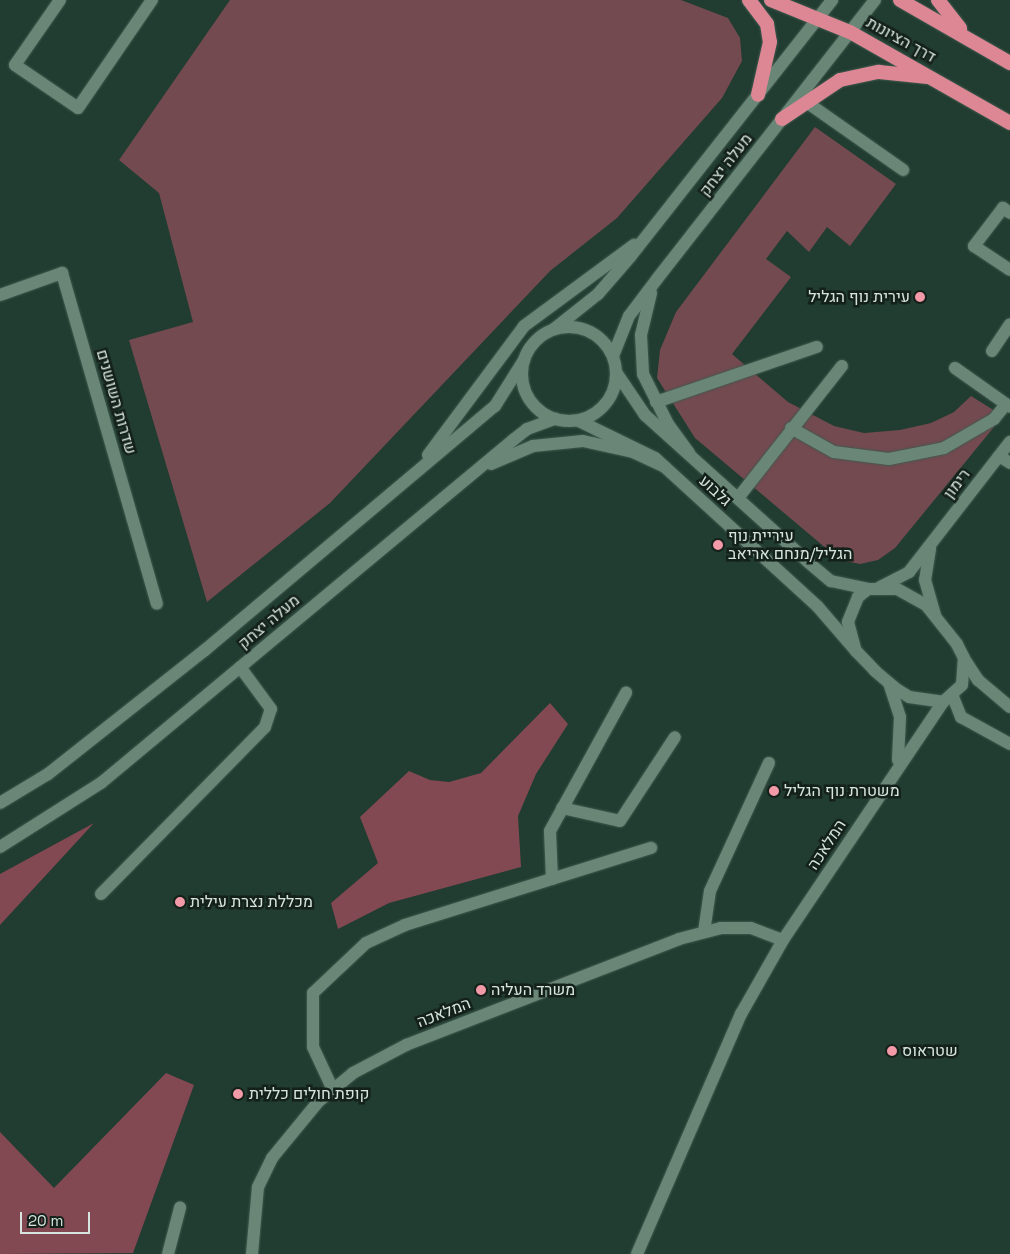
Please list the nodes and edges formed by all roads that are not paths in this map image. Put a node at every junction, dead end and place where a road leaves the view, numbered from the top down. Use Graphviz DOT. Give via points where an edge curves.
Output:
graph roads {
  1 [pos="60,0"];
  2 [pos="152,0"];
  3 [pos="749,0"];
  4 [pos="771,0"];
  5 [pos="832,0"];
  6 [pos="875,0"];
  7 [pos="900,0"];
  8 [pos="938,0"];
  9 [pos="818,18"];
  10 [pos="850,32"];
  11 [pos="971,39"];
  12 [pos="1010,63"];
  13 [pos="934,78"];
  14 [pos="758,95"];
  15 [pos="805,101"];
  16 [pos="782,119"];
  17 [pos="1010,123"];
  18 [pos="903,170"];
  19 [pos="1010,213"];
  20 [pos="647,236"];
  21 [pos="1010,270"];
  22 [pos="657,279"];
  23 [pos="0,294"];
  24 [pos="1010,324"];
  25 [pos="554,328"];
  26 [pos="817,347"];
  27 [pos="992,351"];
  28 [pos="613,356"];
  29 [pos="524,360"];
  30 [pos="842,366"];
  31 [pos="955,368"];
  32 [pos="616,372"];
  33 [pos="656,402"];
  34 [pos="1008,406"];
  35 [pos="555,419"];
  36 [pos="578,420"];
  37 [pos="791,428"];
  38 [pos="1010,442"];
  39 [pos="689,453"];
  40 [pos="1005,460"];
  41 [pos="665,467"];
  42 [pos="478,470"];
  43 [pos="415,473"];
  44 [pos="738,498"];
  45 [pos="930,546"];
  46 [pos="874,588"];
  47 [pos="157,604"];
  48 [pos="935,615"];
  49 [pos="856,651"];
  50 [pos="964,658"];
  51 [pos="240,667"];
  52 [pos="890,683"];
  53 [pos="626,693"];
  54 [pos="948,700"];
  55 [pos="1010,707"];
  56 [pos="675,736"];
  57 [pos="1010,744"];
  58 [pos="769,763"];
  59 [pos="897,768"];
  60 [pos="0,802"];
  61 [pos="562,808"];
  62 [pos="0,847"];
  63 [pos="651,848"];
  64 [pos="552,879"];
  65 [pos="101,894"];
  66 [pos="704,932"];
  67 [pos="783,940"];
  68 [pos="333,1090"];
  69 [pos="180,1208"];
  70 [pos="168,1254"];
  71 [pos="252,1254"];
  72 [pos="638,1254"];
  1 -- 2 [label="street" via="15,65 78,108"];
  3 -- 14 [label="highway" via="767,24 770,42"];
  4 -- 9 [label="highway, דרך הציונות"];
  5 -- 9 [label="street, מעלה יצחק"];
  6 -- 10 [label="street, מעלה יצחק"];
  7 -- 11 [label="highway"];
  8 -- 11 [label="highway"];
  9 -- 10 [label="highway, דרך הציונות"];
  9 -- 14 [label="street, מעלה יצחק"];
  10 -- 13 [label="highway, דרך הציונות"];
  10 -- 16 [label="street, מעלה יצחק"];
  11 -- 12 [label="highway"];
  13 -- 15 [label="highway" via="900,73 858,75 840,80"];
  13 -- 17 [label="highway, דרך הציונות"];
  14 -- 20 [label="street, מעלה יצחק"];
  15 -- 16 [label="highway"];
  15 -- 18 [label="street"];
  16 -- 22 [label="street, מעלה יצחק"];
  19 -- 21 [label="street" via="1003,208 974,246"];
  20 -- 25 [label="street, מעלה יצחק" via="598,294"];
  20 -- 43 [label="street" via="524,326"];
  22 -- 28 [label="street, מעלה יצחק" via="629,316"];
  22 -- 33 [label="street" via="641,335 643,374"];
  23 -- 47 [label="street, שדרות השושנים" via="62,273"];
  24 -- 27 [label="street"];
  25 -- 28 [label="street" via="582,328 595,334"];
  25 -- 29 [label="street" via="530,346"];
  26 -- 33 [label="street"];
  28 -- 32 [label="street"];
  29 -- 35 [label="street" via="524,389 542,413"];
  29 -- 43 [label="street, מעלה יצחק" via="495,406"];
  30 -- 37 [label="street"];
  31 -- 34 [label="street"];
  32 -- 36 [label="street" via="615,385 602,408"];
  32 -- 39 [label="street, גלבוע" via="645,415"];
  33 -- 39 [label="street"];
  34 -- 37 [label="street" via="994,419 944,448 889,459 834,452"];
  35 -- 36 [label="street"];
  35 -- 42 [label="street, מעלה יצחק" via="527,429"];
  36 -- 41 [label="street, גלבוע" via="639,447"];
  37 -- 44 [label="street"];
  38 -- 40 [label="street, רימון"];
  39 -- 44 [label="street, גלבוע"];
  40 -- 45 [label="street, רימון"];
  41 -- 42 [label="street" via="604,444 559,441 532,446"];
  41 -- 49 [label="street, גלבוע" via="818,607"];
  42 -- 51 [label="street, מעלה יצחק"];
  43 -- 60 [label="street, מעלה יצחק" via="198,656 48,774"];
  44 -- 46 [label="street, גלבוע" via="831,581"];
  45 -- 46 [label="street, רימון" via="909,572"];
  45 -- 48 [label="street, רימון" via="925,580"];
  46 -- 48 [label="street" via="913,596"];
  46 -- 49 [label="street" via="850,611 848,622"];
  48 -- 50 [label="street"];
  49 -- 52 [label="street"];
  50 -- 54 [label="street" via="962,685"];
  50 -- 55 [label="street" via="978,680"];
  51 -- 62 [label="street, מעלה יצחק" via="101,783"];
  51 -- 65 [label="street" via="271,710 265,727"];
  52 -- 54 [label="street" via="909,697"];
  52 -- 59 [label="street" via="900,717"];
  53 -- 61 [label="street"];
  54 -- 57 [label="street" via="961,717"];
  54 -- 59 [label="street, המלאכה"];
  56 -- 61 [label="street" via="620,821"];
  58 -- 66 [label="street" via="710,891"];
  59 -- 67 [label="street, המלאכה"];
  61 -- 64 [label="street" via="550,831"];
  63 -- 64 [label="street"];
  64 -- 68 [label="street" via="404,925 366,943 331,971 313,992 313,1047"];
  66 -- 67 [label="street, המלאכה" via="751,928"];
  66 -- 68 [label="street, המלאכה" via="406,1045"];
  67 -- 72 [label="street, המלאכה" via="741,1014"];
  68 -- 71 [label="street, המלאכה" via="272,1158 258,1187"];
  69 -- 70 [label="street"];
}
